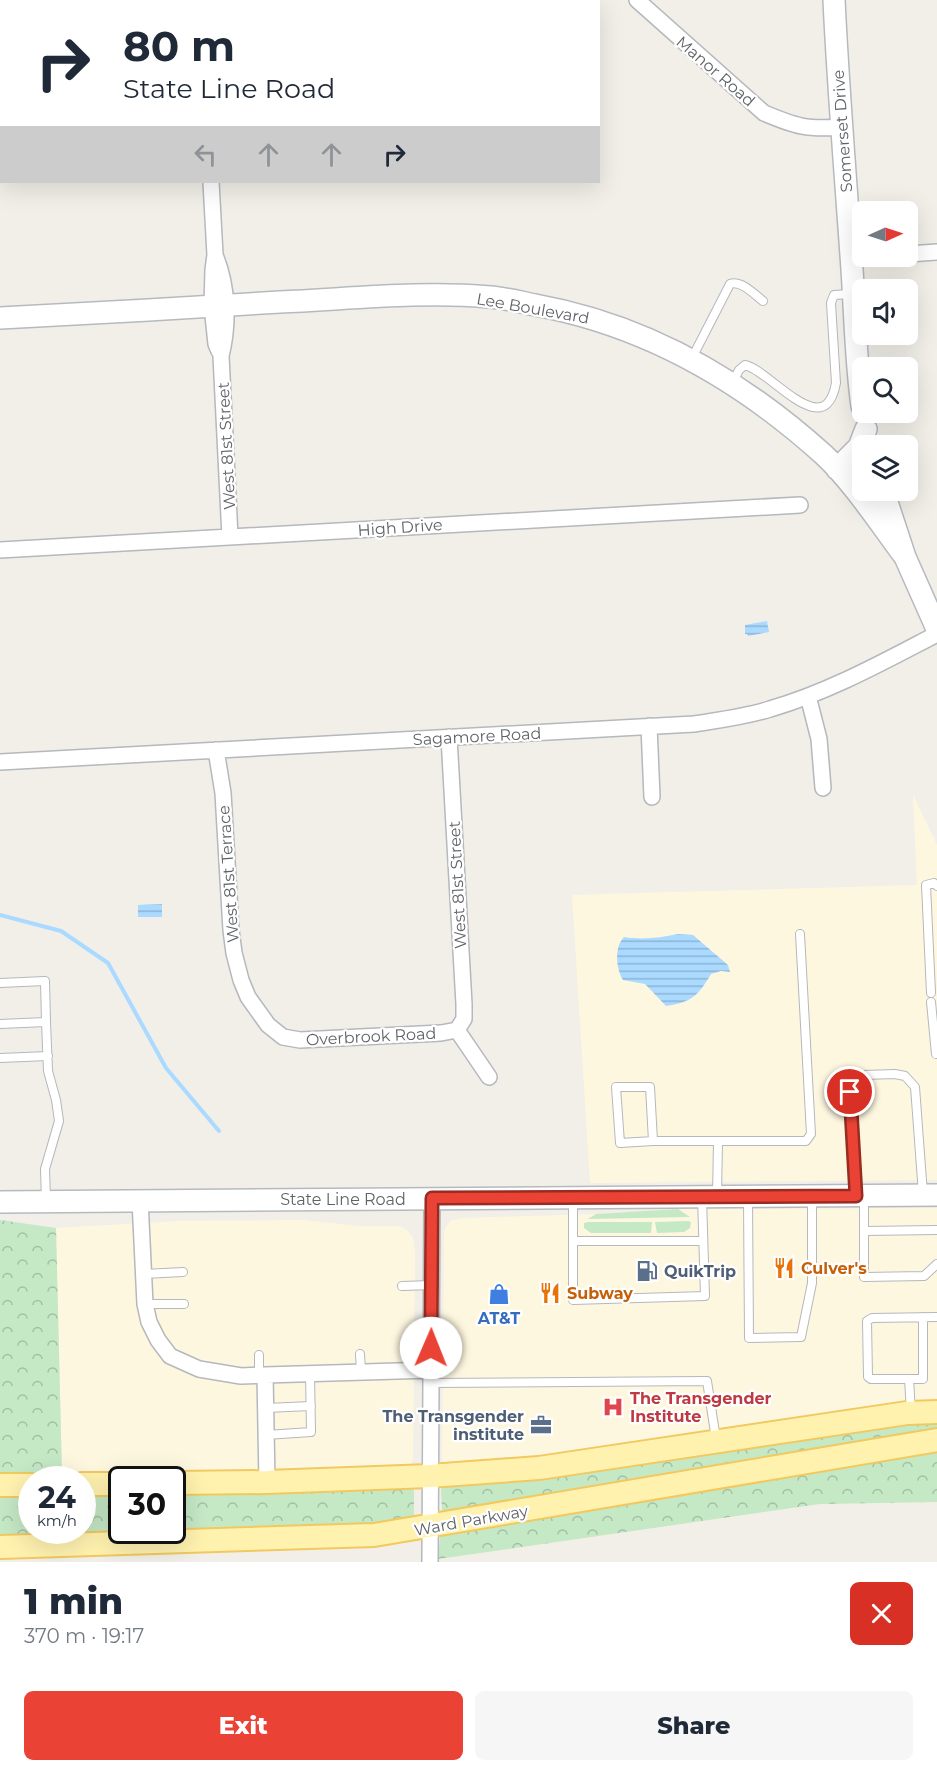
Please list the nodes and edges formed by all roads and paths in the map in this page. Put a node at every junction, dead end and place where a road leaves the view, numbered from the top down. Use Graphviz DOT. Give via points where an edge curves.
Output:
graph roads {
  1 [pos="637,0"];
  2 [pos="834,0"];
  3 [pos="841,127"];
  4 [pos="211,183"];
  5 [pos="852,216"];
  6 [pos="937,252"];
  7 [pos="918,253"];
  8 [pos="852,294"];
  9 [pos="764,300"];
  10 [pos="219,306"];
  11 [pos="0,318"];
  12 [pos="691,359"];
  13 [pos="732,384"];
  14 [pos="867,429"];
  15 [pos="837,469"];
  16 [pos="887,501"];
  17 [pos="800,505"];
  18 [pos="230,537"];
  19 [pos="0,550"];
  20 [pos="905,556"];
  21 [pos="937,629"];
  22 [pos="937,634"];
  23 [pos="808,696"];
  24 [pos="649,726"];
  25 [pos="449,738"];
  26 [pos="216,750"];
  27 [pos="0,762"];
  28 [pos="823,788"];
  29 [pos="652,798"];
  30 [pos="937,886"];
  31 [pos="937,914"];
  32 [pos="929,922"];
  33 [pos="800,934"];
  34 [pos="0,983"];
  35 [pos="931,993"];
  36 [pos="931,1002"];
  37 [pos="46,1022"];
  38 [pos="0,1024"];
  39 [pos="268,1024"];
  40 [pos="457,1030"];
  41 [pos="936,1054"];
  42 [pos="48,1056"];
  43 [pos="0,1058"];
  44 [pos="489,1077"];
  45 [pos="653,1141"];
  46 [pos="718,1141"];
  47 [pos="748,1196"];
  48 [pos="813,1196"];
  49 [pos="860,1196"];
  50 [pos="930,1196"];
  51 [pos="573,1197"];
  52 [pos="709,1197"];
  53 [pos="432,1198"];
  54 [pos="46,1200"];
  55 [pos="140,1200"];
  56 [pos="0,1202"];
  57 [pos="937,1230"];
  58 [pos="864,1231"];
  59 [pos="573,1241"];
  60 [pos="703,1241"];
  61 [pos="937,1264"];
  62 [pos="183,1272"];
  63 [pos="144,1274"];
  64 [pos="432,1285"];
  65 [pos="402,1286"];
  66 [pos="145,1304"];
  67 [pos="184,1304"];
  68 [pos="923,1317"];
  69 [pos="937,1317"];
  70 [pos="360,1354"];
  71 [pos="259,1355"];
  72 [pos="361,1372"];
  73 [pos="310,1374"];
  74 [pos="262,1376"];
  75 [pos="431,1376"];
  76 [pos="909,1379"];
  77 [pos="311,1406"];
  78 [pos="266,1408"];
  79 [pos="937,1412"];
  80 [pos="911,1413"];
  81 [pos="266,1435"];
  82 [pos="716,1440"];
  83 [pos="937,1440"];
  84 [pos="430,1476"];
  85 [pos="267,1482"];
  86 [pos="186,1483"];
  87 [pos="0,1485"];
  88 [pos="18,1485"];
  89 [pos="430,1527"];
  90 [pos="0,1547"];
  91 [pos="430,1562"];
  1 -- 3 [label="street, Manor Road" via="764,113 805,128"];
  2 -- 3 [label="street, Somerset Drive"];
  3 -- 5 [label="street, Somerset Drive"];
  4 -- 10 [label="street, West 81st Street" via="215,255 221,270"];
  6 -- 7 [label="street"];
  8 -- 13 [label="lane" via="834,295 831,303 836,383 827,404 811,407 752,366 745,365 739,370"];
  9 -- 12 [label="lane" via="739,283 729,284"];
  10 -- 11 [label="street, Lee Boulevard"];
  10 -- 12 [label="street, Lee Boulevard" via="411,295 492,297 606,322"];
  10 -- 18 [label="street, West 81st Street" via="224,343 221,356"];
  12 -- 13 [label="street, Lee Boulevard"];
  13 -- 15 [label="street, Lee Boulevard" via="783,421"];
  14 -- 15 [label="street" via="859,447"];
  15 -- 20 [label="street, Lee Boulevard"];
  16 -- 20 [label="street"];
  17 -- 18 [label="street, High Drive"];
  18 -- 19 [label="street, High Drive"];
  20 -- 21 [label="street"];
  22 -- 23 [label="street, Sagamore Road"];
  23 -- 24 [label="street, Sagamore Road" via="738,717"];
  23 -- 28 [label="street" via="819,739"];
  24 -- 25 [label="street, Sagamore Road"];
  24 -- 29 [label="street"];
  25 -- 26 [label="street, Sagamore Road"];
  25 -- 40 [label="street, West 81st Street" via="464,1004 464,1019"];
  26 -- 27 [label="street, Sagamore Road"];
  26 -- 39 [label="street, West 81st Terrace" via="223,793 234,953 248,997"];
  30 -- 32 [label="lane" via="926,885"];
  31 -- 32 [label="lane"];
  32 -- 35 [label="lane"];
  33 -- 46 [label="lane" via="811,1134 806,1141"];
  34 -- 37 [label="lane" via="45,981"];
  36 -- 41 [label="lane"];
  37 -- 38 [label="lane"];
  37 -- 42 [label="lane"];
  39 -- 40 [label="street, Overbrook Road" via="283,1037 300,1040"];
  40 -- 44 [label="street, Overbrook Road"];
  42 -- 43 [label="lane"];
  42 -- 54 [label="lane" via="59,1121 45,1169"];
  45 -- 45 [label="lane" via="650,1087 616,1087 620,1143"];
  45 -- 46 [label="lane"];
  46 -- 52 [label="lane"];
  47 -- 48 [label="street, State Line Road"];
  47 -- 48 [label="lane" via="749,1338 801,1337 812,1282"];
  47 -- 52 [label="street, State Line Road"];
  48 -- 49 [label="street, State Line Road"];
  49 -- 50 [label="street, State Line Road"];
  49 -- 50 [label="lane" via="850,1092 864,1075 895,1074 905,1076 915,1087"];
  49 -- 58 [label="lane"];
  51 -- 52 [label="street, State Line Road"];
  51 -- 53 [label="street, State Line Road"];
  51 -- 59 [label="lane"];
  52 -- 60 [label="lane"];
  53 -- 55 [label="street, State Line Road"];
  53 -- 64 [label="street"];
  54 -- 55 [label="street, State Line Road"];
  54 -- 56 [label="street, State Line Road"];
  55 -- 63 [label="street"];
  57 -- 58 [label="lane"];
  58 -- 61 [label="lane" via="864,1277 924,1276"];
  59 -- 60 [label="lane"];
  59 -- 60 [label="lane" via="573,1300 705,1296"];
  62 -- 63 [label="lane"];
  63 -- 66 [label="street"];
  64 -- 65 [label="lane"];
  64 -- 75 [label="street"];
  66 -- 67 [label="lane"];
  66 -- 74 [label="street" via="149,1322 170,1356 199,1370"];
  68 -- 69 [label="lane"];
  68 -- 76 [label="lane" via="923,1379"];
  68 -- 76 [label="lane" via="867,1321 868,1377"];
  70 -- 72 [label="lane"];
  71 -- 74 [label="lane"];
  72 -- 73 [label="street"];
  72 -- 75 [label="street"];
  73 -- 74 [label="street"];
  73 -- 77 [label="lane"];
  74 -- 78 [label="street"];
  75 -- 82 [label="lane" via="707,1381"];
  75 -- 84 [label="street"];
  76 -- 80 [label="lane"];
  77 -- 78 [label="lane"];
  77 -- 81 [label="lane" via="311,1432"];
  78 -- 81 [label="street"];
  79 -- 80 [label="main road"];
  80 -- 82 [label="main road"];
  81 -- 85 [label="street"];
  82 -- 84 [label="main road" via="539,1468"];
  83 -- 89 [label="main road, Ward Parkway"];
  84 -- 85 [label="main road"];
  84 -- 89 [label="street"];
  85 -- 86 [label="main road"];
  87 -- 88 [label="main road"];
  89 -- 90 [label="main road, Ward Parkway" via="374,1535"];
  89 -- 91 [label="street"];
}
